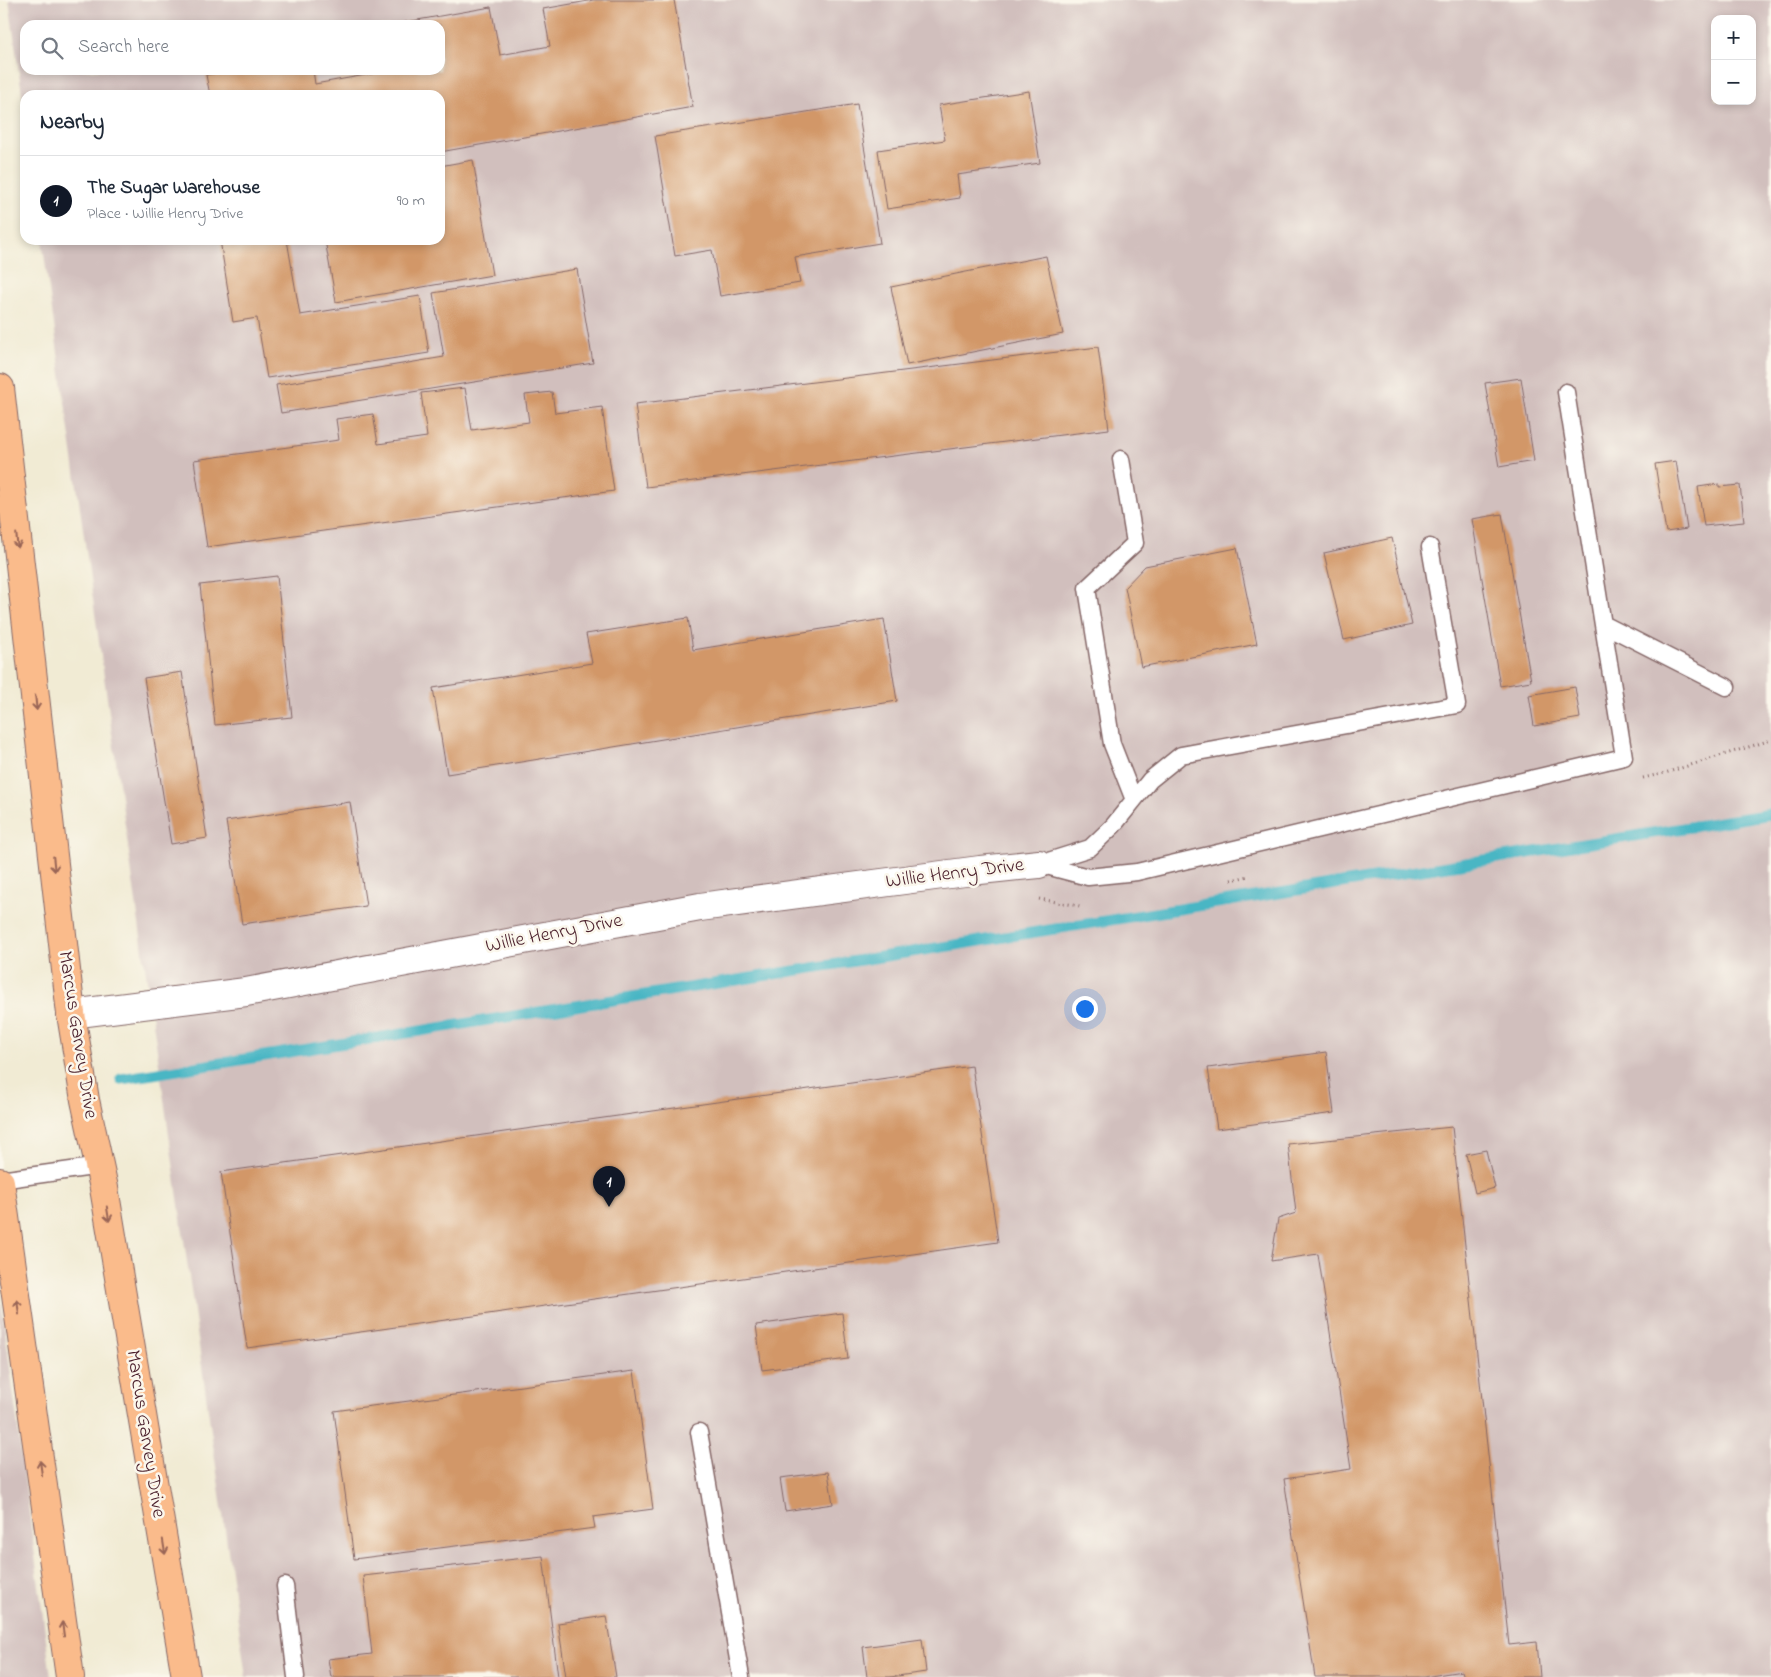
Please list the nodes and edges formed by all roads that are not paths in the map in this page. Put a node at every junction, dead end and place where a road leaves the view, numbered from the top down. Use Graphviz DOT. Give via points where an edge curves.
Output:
graph roads {
  1 [pos="0,388"];
  2 [pos="1566,392"];
  3 [pos="1120,460"];
  4 [pos="1430,547"];
  5 [pos="1603,624"];
  6 [pos="1727,687"];
  7 [pos="1134,800"];
  8 [pos="1040,864"];
  9 [pos="71,1014"];
  10 [pos="100,1166"];
  11 [pos="0,1181"];
  12 [pos="699,1432"];
  13 [pos="285,1586"];
  14 [pos="70,1677"];
  15 [pos="186,1677"];
  16 [pos="296,1677"];
  17 [pos="741,1677"];
  1 -- 9 [label="highway, Marcus Garvey Drive, one-way"];
  2 -- 5 [label="lane"];
  3 -- 7 [label="lane" via="1135,543 1087,588 1112,744"];
  4 -- 7 [label="lane" via="1457,705 1181,755 1150,780"];
  5 -- 6 [label="lane"];
  5 -- 8 [label="lane" via="1624,757 1137,872 1088,877"];
  7 -- 8 [label="lane" via="1090,848"];
  8 -- 9 [label="street, Willie Henry Drive" via="700,907 246,992"];
  9 -- 10 [label="highway, Marcus Garvey Drive"];
  10 -- 11 [label="lane"];
  10 -- 15 [label="highway, Marcus Garvey Drive, one-way"];
  14 -- 11 [label="highway, one-way"];
  12 -- 17 [label="lane"];
  13 -- 16 [label="lane"];
}
